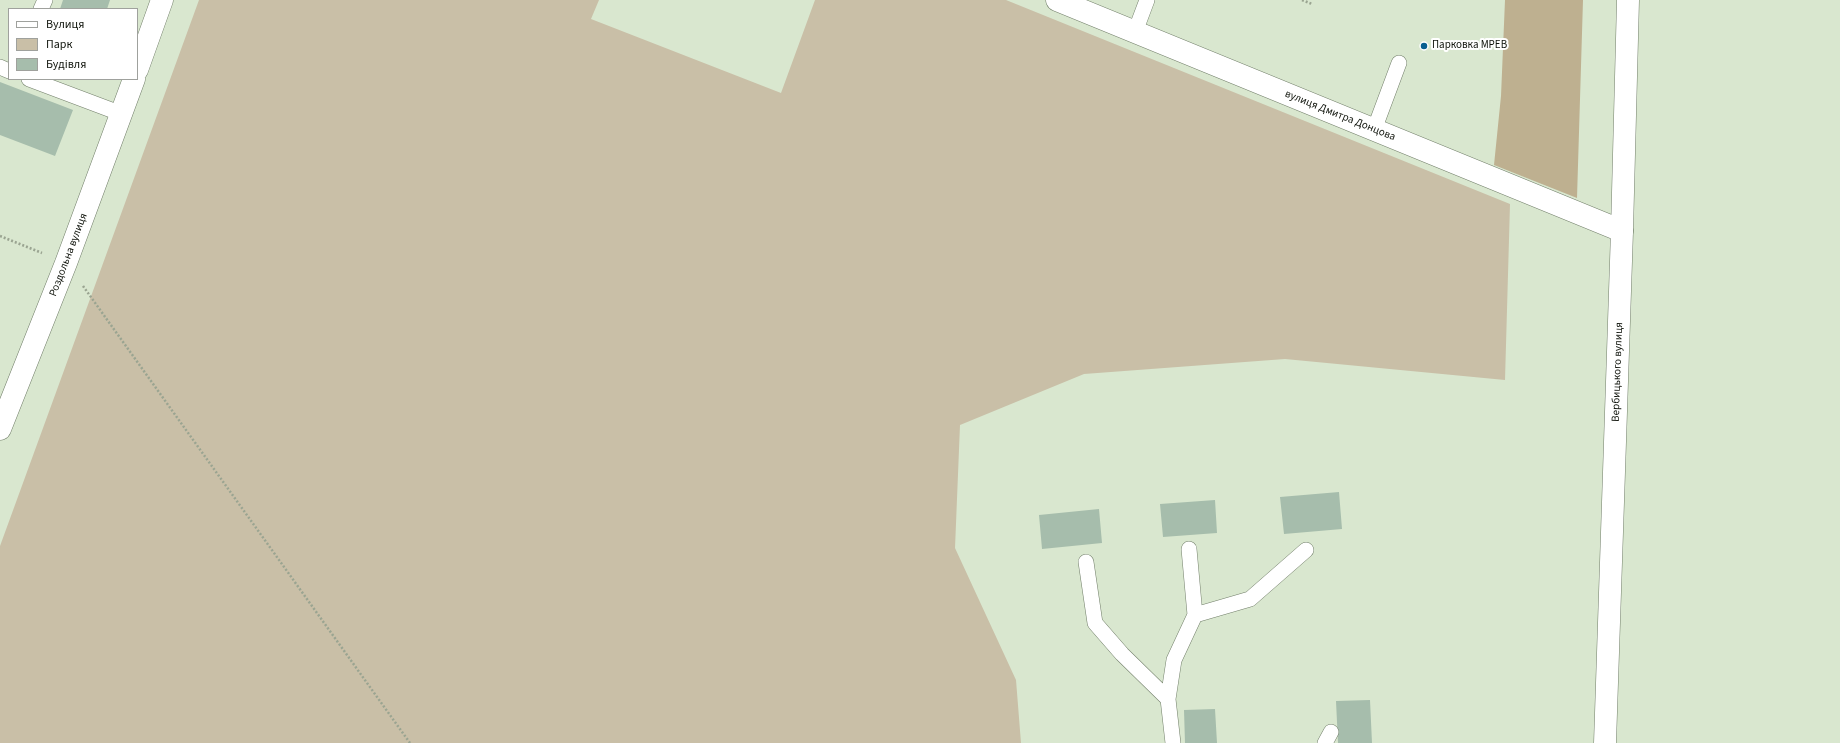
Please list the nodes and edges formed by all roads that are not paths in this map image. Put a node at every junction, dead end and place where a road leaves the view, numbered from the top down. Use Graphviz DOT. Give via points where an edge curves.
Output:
graph roads {
  1 [pos="162,0"];
  2 [pos="1057,0"];
  3 [pos="1147,0"];
  4 [pos="1628,0"];
  5 [pos="1135,32"];
  6 [pos="1399,63"];
  7 [pos="138,67"];
  8 [pos="32,80"];
  9 [pos="134,80"];
  10 [pos="122,114"];
  11 [pos="1374,130"];
  12 [pos="1622,231"];
  13 [pos="0,430"];
  14 [pos="1188,548"];
  15 [pos="1306,550"];
  16 [pos="1086,562"];
  17 [pos="1195,615"];
  18 [pos="1168,699"];
  19 [pos="1173,743"];
  20 [pos="1605,743"];
  1 -- 7 [label="street"];
  2 -- 5 [label="street, вулиця Дмитра Донцова"];
  3 -- 5 [label="lane"];
  4 -- 12 [label="street, Вербицького вулиця"];
  5 -- 11 [label="street, вулиця Дмитра Донцова"];
  6 -- 11 [label="lane"];
  8 -- 10 [label="lane"];
  9 -- 10 [label="street, Роздольна вулиця"];
  10 -- 13 [label="street, Роздольна вулиця"];
  11 -- 12 [label="street, вулиця Дмитра Донцова"];
  12 -- 20 [label="street, Вербицького вулиця"];
  14 -- 17 [label="lane"];
  15 -- 17 [label="lane" via="1250,599"];
  16 -- 18 [label="lane" via="1095,624"];
  17 -- 18 [label="lane" via="1174,660"];
  18 -- 19 [label="lane"];
}
